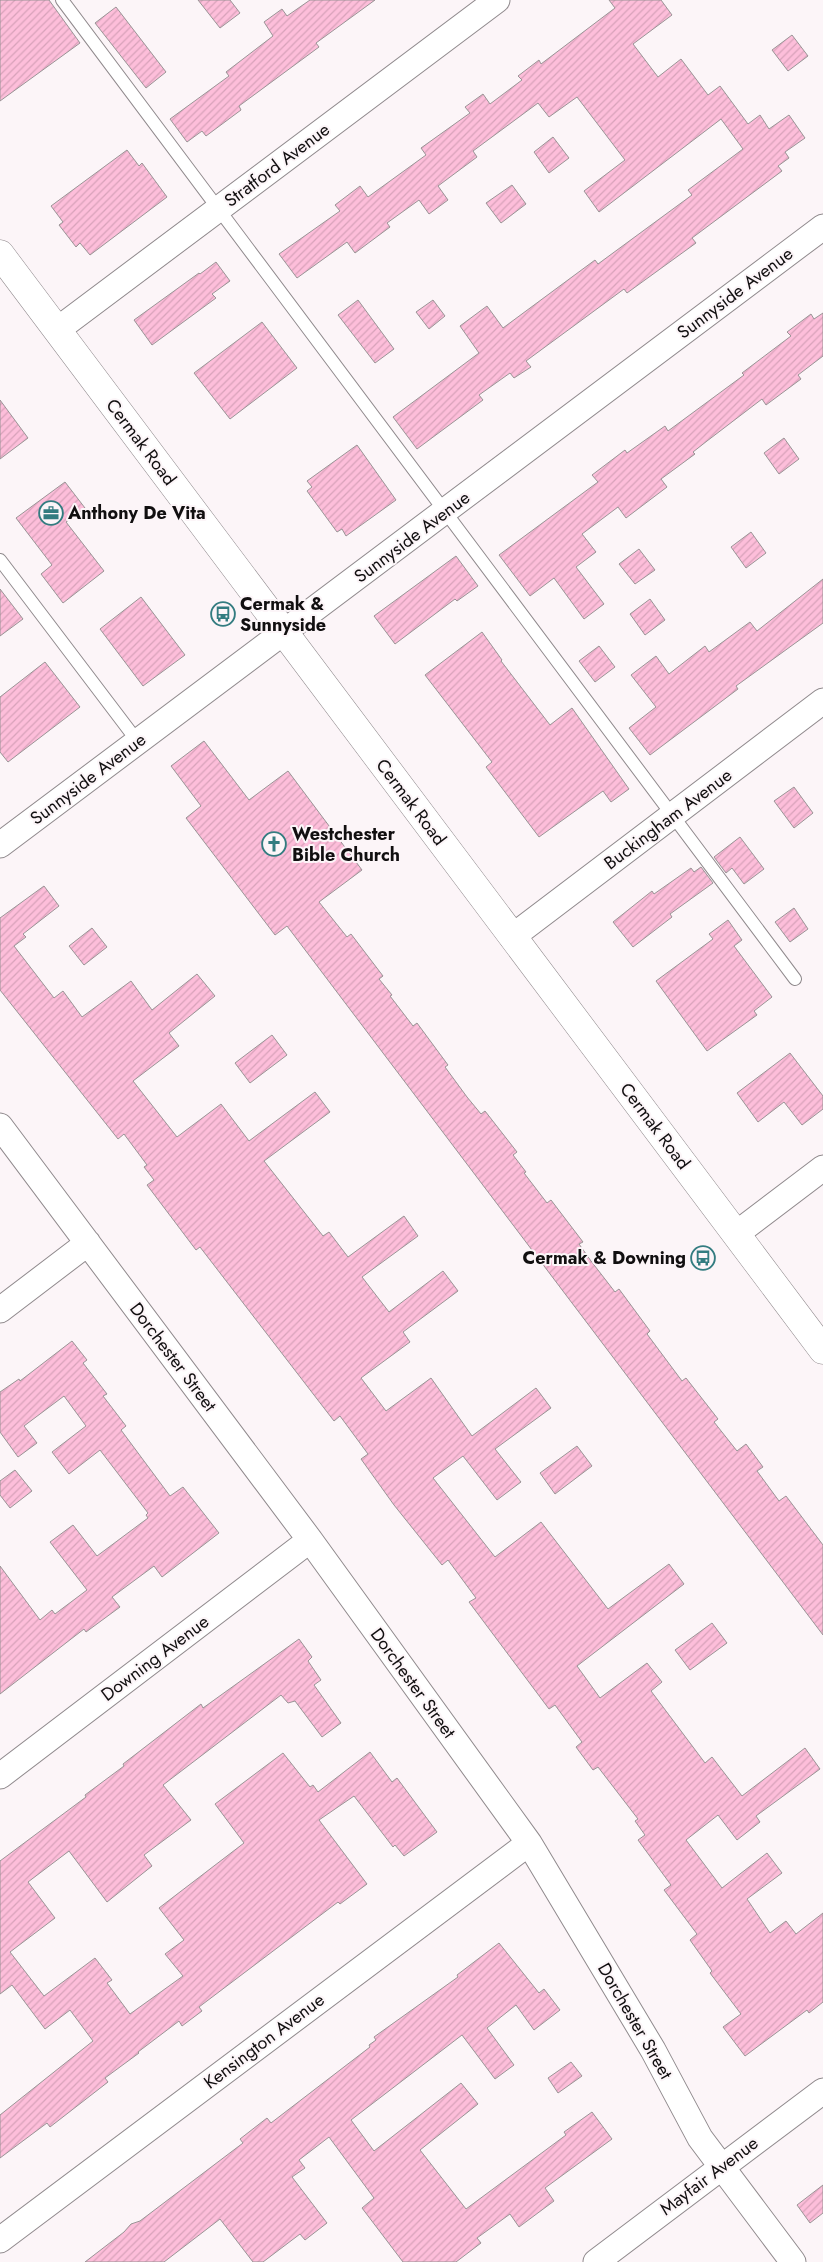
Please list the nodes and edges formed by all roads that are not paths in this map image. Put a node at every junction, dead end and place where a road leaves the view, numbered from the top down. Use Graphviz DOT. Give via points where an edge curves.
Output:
graph roads {
  1 [pos="62,0"];
  2 [pos="497,0"];
  3 [pos="219,209"];
  4 [pos="823,227"];
  5 [pos="0,254"];
  6 [pos="57,330"];
  7 [pos="445,512"];
  8 [pos="0,560"];
  9 [pos="284,633"];
  10 [pos="823,701"];
  11 [pos="138,742"];
  12 [pos="672,815"];
  13 [pos="0,845"];
  14 [pos="512,937"];
  15 [pos="795,979"];
  16 [pos="0,1126"];
  17 [pos="823,1168"];
  18 [pos="736,1234"];
  19 [pos="88,1243"];
  20 [pos="0,1310"];
  21 [pos="823,1350"];
  22 [pos="310,1540"];
  23 [pos="0,1776"];
  24 [pos="529,1843"];
  25 [pos="823,2091"];
  26 [pos="721,2167"];
  27 [pos="0,2240"];
  28 [pos="596,2262"];
  29 [pos="793,2262"];
  1 -- 3 [label="lane"];
  2 -- 3 [label="street, Stratford Avenue"];
  3 -- 6 [label="street, Stratford Avenue"];
  3 -- 7 [label="lane"];
  4 -- 7 [label="street, Sunnyside Avenue"];
  5 -- 6 [label="main road, Cermak Road"];
  6 -- 9 [label="main road, Cermak Road"];
  7 -- 9 [label="street, Sunnyside Avenue"];
  7 -- 12 [label="lane"];
  8 -- 11 [label="lane"];
  9 -- 11 [label="street, Sunnyside Avenue"];
  9 -- 14 [label="main road, Cermak Road"];
  10 -- 12 [label="street, Buckingham Avenue"];
  11 -- 13 [label="street, Sunnyside Avenue"];
  12 -- 14 [label="street, Buckingham Avenue"];
  12 -- 15 [label="lane"];
  14 -- 18 [label="main road, Cermak Road"];
  16 -- 19 [label="street, Dorchester Street"];
  17 -- 18 [label="street"];
  18 -- 21 [label="main road, Cermak Road"];
  19 -- 20 [label="street"];
  19 -- 22 [label="street, Dorchester Street"];
  22 -- 23 [label="street, Downing Avenue"];
  22 -- 24 [label="street, Dorchester Street"];
  24 -- 26 [label="street, Dorchester Street" via="653,2050 700,2138"];
  24 -- 27 [label="street, Kensington Avenue"];
  25 -- 26 [label="street, Mayfair Avenue"];
  26 -- 28 [label="street, Mayfair Avenue"];
  26 -- 29 [label="street, Dorchester Street"];
}
